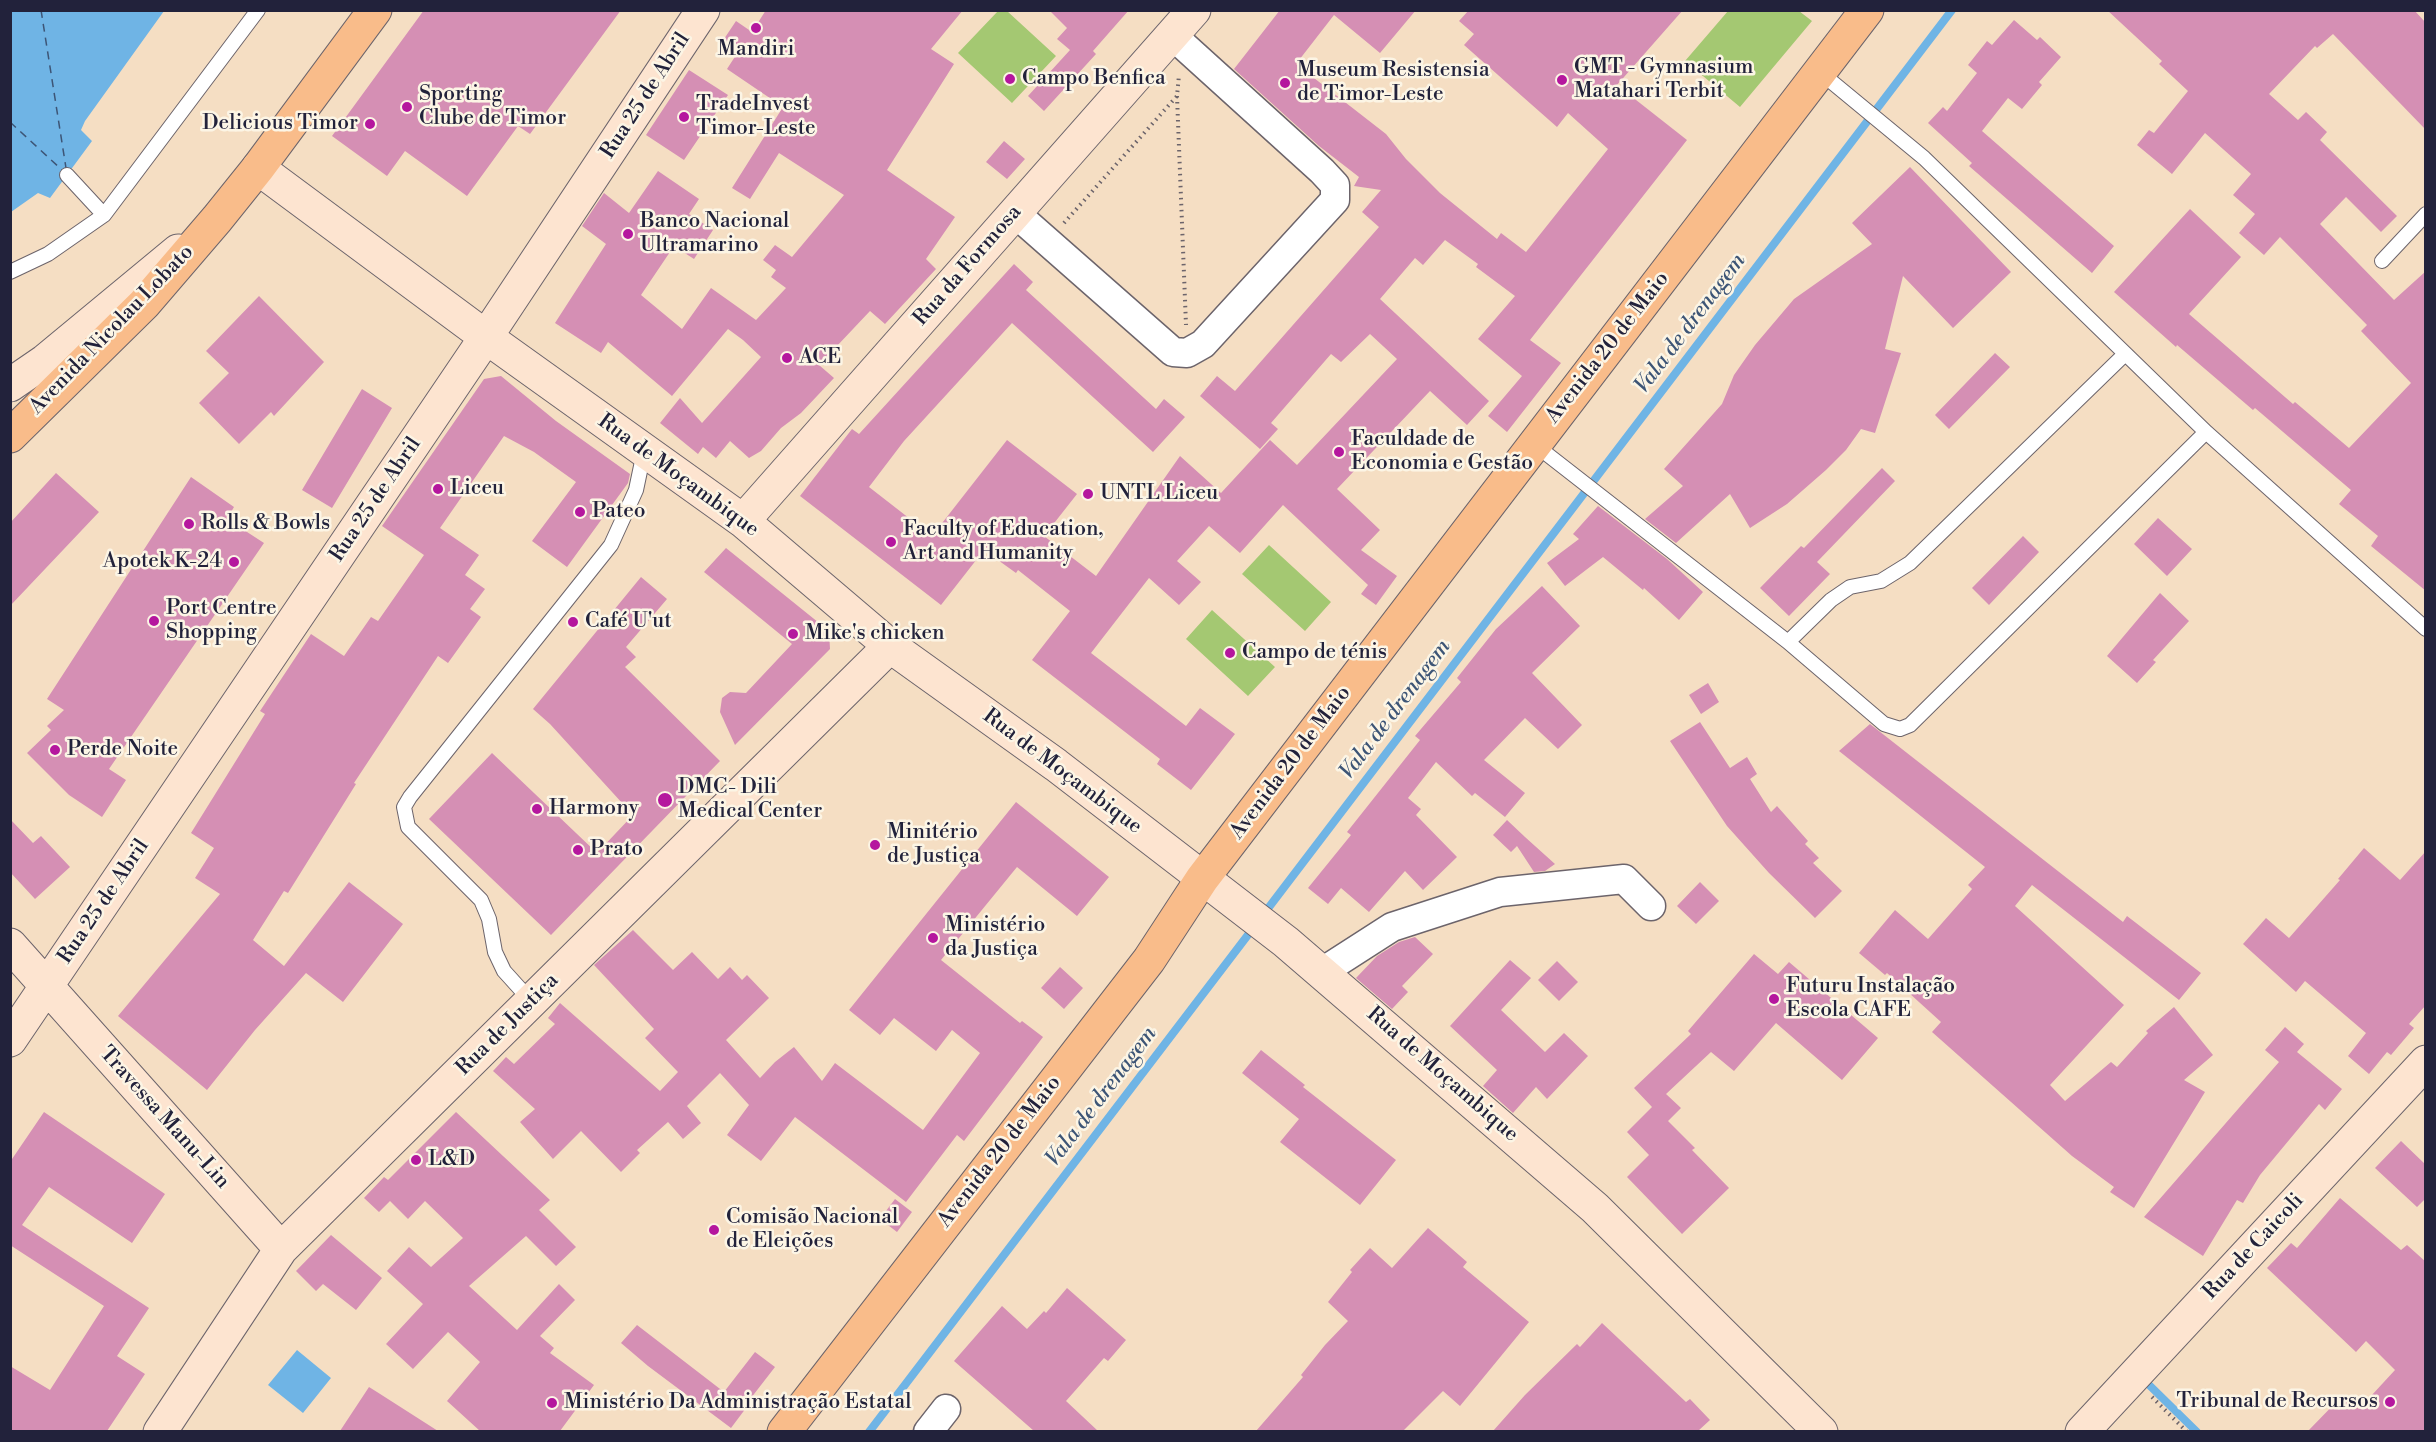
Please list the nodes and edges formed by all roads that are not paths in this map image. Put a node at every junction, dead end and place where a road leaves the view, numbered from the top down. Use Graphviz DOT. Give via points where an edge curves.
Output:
graph roads {
  1 [pos="258,10"];
  2 [pos="375,10"];
  3 [pos="703,10"];
  4 [pos="1194,10"];
  5 [pos="1868,10"];
  6 [pos="1184,45"];
  7 [pos="1821,73"];
  8 [pos="258,168"];
  9 [pos="67,175"];
  10 [pos="1015,213"];
  11 [pos="2426,214"];
  12 [pos="104,215"];
  13 [pos="217,219"];
  14 [pos="2382,261"];
  15 [pos="10,272"];
  16 [pos="486,337"];
  17 [pos="2125,354"];
  18 [pos="10,385"];
  19 [pos="2206,432"];
  20 [pos="10,436"];
  21 [pos="1534,444"];
  22 [pos="644,450"];
  23 [pos="743,521"];
  24 [pos="2426,629"];
  25 [pos="1788,642"];
  26 [pos="890,646"];
  27 [pos="1202,879"];
  28 [pos="1651,906"];
  29 [pos="10,945"];
  30 [pos="1322,972"];
  31 [pos="46,986"];
  32 [pos="532,1002"];
  33 [pos="10,1040"];
  34 [pos="2426,1062"];
  35 [pos="281,1249"];
  36 [pos="946,1409"];
  37 [pos="160,1431"];
  38 [pos="783,1431"];
  39 [pos="928,1431"];
  40 [pos="1821,1431"];
  41 [pos="2082,1431"];
  1 -- 12 [label="lane"];
  2 -- 8 [label="main road, Avenida Nicolau Lobato"];
  3 -- 16 [label="street, Rua 25 de Abril"];
  4 -- 6 [label="street, Rua da Formosa"];
  5 -- 7 [label="main road, Avenida 20 de Maio"];
  6 -- 10 [label="street, Rua da Formosa"];
  6 -- 10 [label="street" via="1335,185 1335,200 1203,344 1187,353 1173,351"];
  7 -- 17 [label="lane" via="1924,158"];
  7 -- 21 [label="main road, Avenida 20 de Maio"];
  8 -- 13 [label="main road, Avenida Nicolau Lobato"];
  8 -- 16 [label="street, Rua de Moçambique"];
  9 -- 12 [label="lane"];
  10 -- 23 [label="street, Rua da Formosa"];
  11 -- 14 [label="lane"];
  12 -- 15 [label="lane" via="48,254"];
  13 -- 18 [label="street" via="45,361"];
  13 -- 20 [label="main road, Avenida Nicolau Lobato" via="144,304"];
  16 -- 22 [label="street, Rua de Moçambique"];
  16 -- 31 [label="street, Rua 25 de Abril"];
  17 -- 19 [label="lane"];
  17 -- 25 [label="lane" via="1910,563 1881,582 1850,587"];
  19 -- 24 [label="lane"];
  19 -- 25 [label="lane" via="1911,725 1900,729 1884,724"];
  21 -- 25 [label="lane"];
  21 -- 27 [label="main road, Avenida 20 de Maio"];
  22 -- 23 [label="street, Rua de Moçambique"];
  22 -- 32 [label="lane" via="636,490 611,545 405,807 408,827 481,900 504,971"];
  23 -- 26 [label="street, Rua de Moçambique"];
  26 -- 27 [label="street, Rua de Moçambique" via="1056,765"];
  26 -- 32 [label="street, Rua de Justiça"];
  27 -- 30 [label="street, Rua de Moçambique"];
  27 -- 38 [label="main road, Avenida 20 de Maio" via="1149,960"];
  28 -- 30 [label="street" via="1624,879 1500,892 1392,927"];
  29 -- 31 [label="street, Travessa Manu-Lin"];
  30 -- 40 [label="street, Rua de Moçambique" via="1594,1208"];
  31 -- 33 [label="street, Rua 25 de Abril"];
  31 -- 35 [label="street, Travessa Manu-Lin"];
  32 -- 35 [label="street, Rua de Justiça"];
  34 -- 41 [label="street, Rua de Caicoli"];
  35 -- 37 [label="street, Rua de Justiça"];
  36 -- 39 [label="street"];
}
